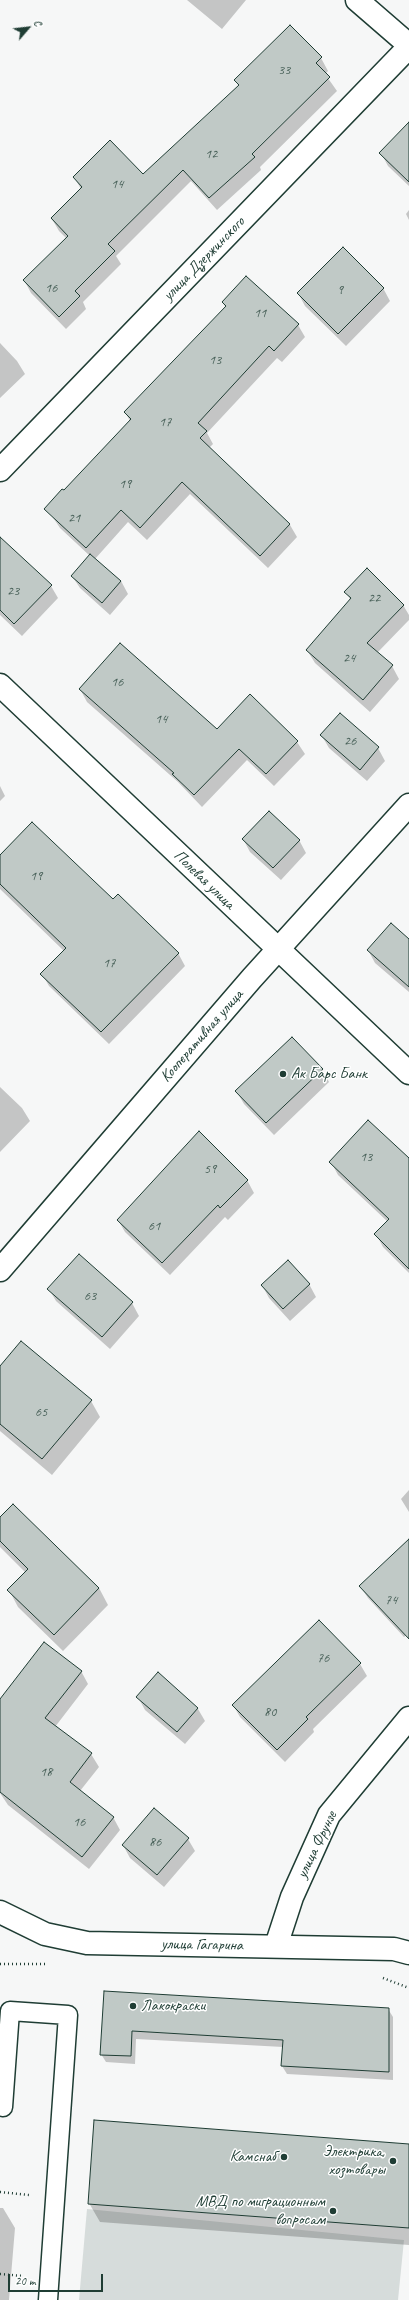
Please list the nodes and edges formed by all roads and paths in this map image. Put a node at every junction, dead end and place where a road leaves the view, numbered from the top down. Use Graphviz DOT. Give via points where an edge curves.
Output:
graph roads {
  1 [pos="357,0"];
  2 [pos="409,46"];
  3 [pos="0,470"];
  4 [pos="0,685"];
  5 [pos="409,806"];
  6 [pos="277,950"];
  7 [pos="409,1073"];
  8 [pos="0,1270"];
  9 [pos="409,1718"];
  10 [pos="0,1912"];
  11 [pos="276,1946"];
  12 [pos="409,1953"];
  13 [pos="3,2108"];
  14 [pos="0,2192"];
  15 [pos="30,2195"];
  16 [pos="48,2300"];
  1 -- 2 [label="street"];
  2 -- 3 [label="street, улица Дзержинского"];
  4 -- 6 [label="street, Полевая улица"];
  5 -- 6 [label="street, Кооперативная улица"];
  6 -- 7 [label="street, Полевая улица"];
  6 -- 8 [label="street, Кооперативная улица"];
  9 -- 11 [label="street, улица Фрунзе" via="329,1815 292,1897"];
  10 -- 11 [label="street, улица Гагарина" via="44,1934 87,1943"];
  11 -- 12 [label="street, улица Гагарина" via="394,1949"];
  13 -- 16 [label="lane" via="10,2010 68,2015"];
  14 -- 15 [label="path"];
}
